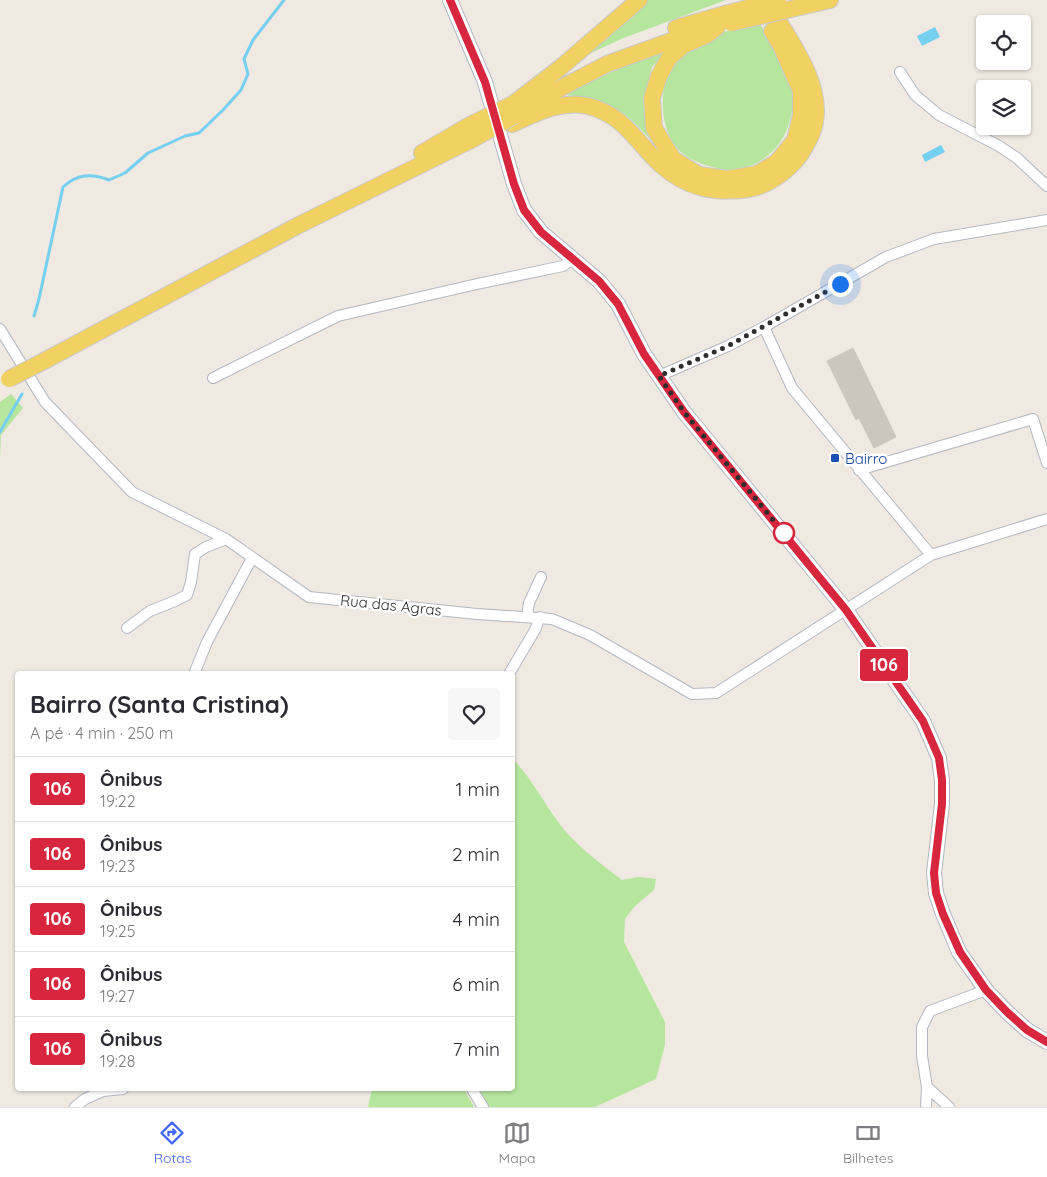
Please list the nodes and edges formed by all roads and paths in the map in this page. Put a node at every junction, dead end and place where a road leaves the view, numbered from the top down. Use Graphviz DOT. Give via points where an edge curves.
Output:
graph roads {
  1 [pos="450,0"];
  2 [pos="639,0"];
  3 [pos="753,0"];
  4 [pos="765,0"];
  5 [pos="778,0"];
  6 [pos="830,0"];
  7 [pos="724,21"];
  8 [pos="900,72"];
  9 [pos="513,115"];
  10 [pos="1047,186"];
  11 [pos="1047,220"];
  12 [pos="572,259"];
  13 [pos="764,327"];
  14 [pos="0,329"];
  15 [pos="659,376"];
  16 [pos="213,378"];
  17 [pos="4,381"];
  18 [pos="1047,463"];
  19 [pos="859,470"];
  20 [pos="1047,519"];
  21 [pos="226,539"];
  22 [pos="931,555"];
  23 [pos="252,558"];
  24 [pos="540,577"];
  25 [pos="846,610"];
  26 [pos="527,616"];
  27 [pos="540,617"];
  28 [pos="127,628"];
  29 [pos="195,671"];
  30 [pos="511,671"];
  31 [pos="986,990"];
  32 [pos="1047,1042"];
  33 [pos="927,1087"];
  34 [pos="101,1091"];
  35 [pos="473,1091"];
  36 [pos="75,1107"];
  37 [pos="483,1107"];
  38 [pos="926,1107"];
  39 [pos="949,1107"];
  1 -- 12 [label="street" via="485,82 524,210 541,232"];
  2 -- 9 [label="main road" via="560,68"];
  3 -- 7 [label="main road" via="782,46 801,91 801,115 795,140 777,162 757,174 728,179 699,175 673,159 654,128 652,98 669,58"];
  4 -- 9 [label="main road" via="801,57 811,79 816,109 813,132 800,156 780,174 756,188 707,190 685,182 661,165 611,114 588,106 569,104"];
  5 -- 7 [label="main road, bridge"];
  6 -- 7 [label="main road, bridge"];
  7 -- 9 [label="main road" via="683,26 602,57"];
  8 -- 10 [label="street" via="915,95 939,115 999,146"];
  9 -- 17 [label="main road, bridge" via="471,132"];
  11 -- 13 [label="street" via="934,239 886,257"];
  12 -- 15 [label="street" via="599,281 618,304"];
  12 -- 16 [label="street" via="562,266 338,316"];
  13 -- 15 [label="street"];
  13 -- 19 [label="street" via="792,388"];
  14 -- 21 [label="street, Rua das Agras" via="45,402 132,492"];
  15 -- 25 [label="street" via="684,412"];
  18 -- 19 [label="street" via="1034,420"];
  19 -- 22 [label="street"];
  20 -- 22 [label="street, Rua das Agras"];
  21 -- 23 [label="street, Rua das Agras"];
  21 -- 28 [label="street" via="195,554 187,595 150,611"];
  22 -- 25 [label="street, Rua das Agras"];
  23 -- 26 [label="street, Rua das Agras" via="309,597"];
  23 -- 29 [label="street" via="206,642"];
  24 -- 26 [label="street"];
  25 -- 27 [label="street, Rua das Agras" via="716,693 692,694 590,634 552,618"];
  25 -- 31 [label="street" via="923,721 939,758 942,804 934,873 936,893 960,952"];
  26 -- 27 [label="street, Rua das Agras"];
  27 -- 30 [label="street"];
  31 -- 32 [label="street" via="1027,1030"];
  31 -- 33 [label="street" via="930,1012 922,1027"];
  33 -- 38 [label="street"];
  33 -- 39 [label="street"];
  34 -- 36 [label="street"];
  35 -- 37 [label="street"];
}
